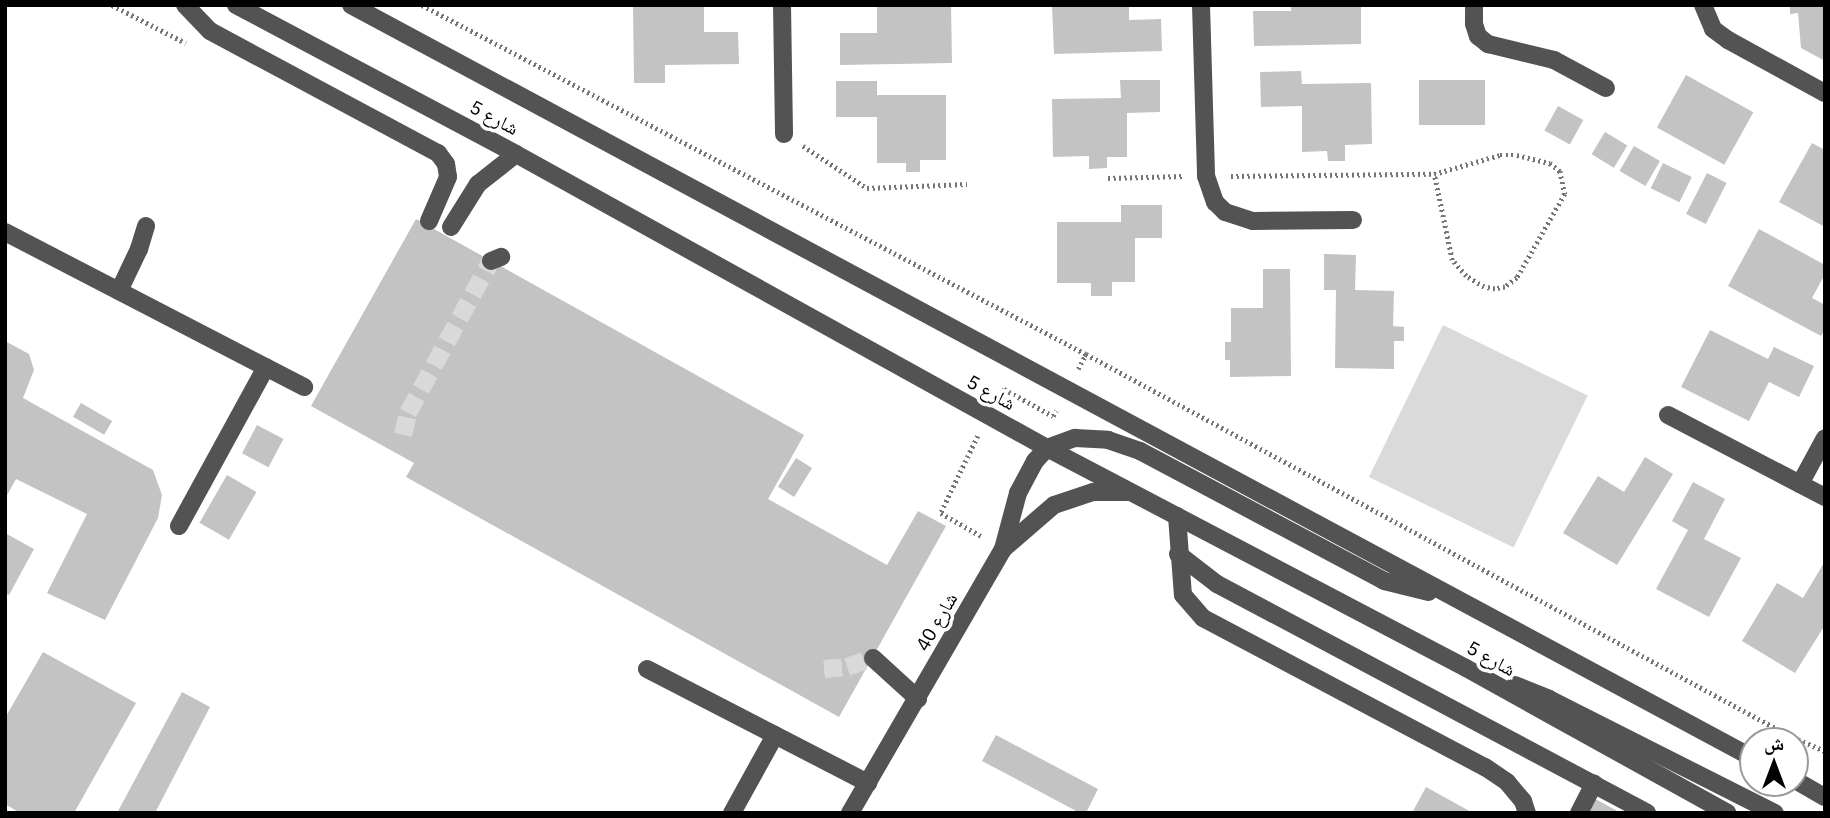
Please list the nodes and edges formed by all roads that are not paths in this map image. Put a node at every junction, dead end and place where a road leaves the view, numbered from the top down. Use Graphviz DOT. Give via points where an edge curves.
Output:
graph roads {
  1 [pos="186,5"];
  2 [pos="236,5"];
  3 [pos="351,5"];
  4 [pos="782,5"];
  5 [pos="1200,5"];
  6 [pos="1474,5"];
  7 [pos="1703,5"];
  8 [pos="1606,88"];
  9 [pos="1825,93"];
  10 [pos="784,134"];
  11 [pos="516,154"];
  12 [pos="1353,220"];
  13 [pos="429,221"];
  14 [pos="146,226"];
  15 [pos="451,227"];
  16 [pos="5,232"];
  17 [pos="119,291"];
  18 [pos="266,367"];
  19 [pos="304,387"];
  20 [pos="1668,415"];
  21 [pos="1825,438"];
  22 [pos="1047,448"];
  23 [pos="1800,484"];
  24 [pos="1134,492"];
  25 [pos="1825,497"];
  26 [pos="1177,516"];
  27 [pos="179,526"];
  28 [pos="1003,549"];
  29 [pos="1178,554"];
  30 [pos="1443,593"];
  31 [pos="873,658"];
  32 [pos="1466,668"];
  33 [pos="647,669"];
  34 [pos="918,699"];
  35 [pos="775,735"];
  36 [pos="1739,751"];
  37 [pos="868,783"];
  38 [pos="1594,784"];
  39 [pos="1809,788"];
  40 [pos="1825,797"];
  41 [pos="732,813"];
  42 [pos="850,813"];
  43 [pos="1527,813"];
  44 [pos="1578,813"];
  45 [pos="1647,813"];
  46 [pos="1728,813"];
  47 [pos="1775,813"];
  1 -- 13 [label="street" via="210,31 439,153 448,177"];
  2 -- 11 [label="street, شارع 5"];
  3 -- 30 [label="street, شارع 5"];
  4 -- 10 [label="street"];
  5 -- 12 [label="street" via="1206,176 1215,202 1238,218"];
  6 -- 8 [label="street" via="1478,36 1488,44 1553,60"];
  7 -- 9 [label="street" via="1713,29 1728,40"];
  11 -- 15 [label="street" via="478,184"];
  11 -- 22 [label="street, شارع 5"];
  14 -- 17 [label="street"];
  16 -- 17 [label="street"];
  17 -- 18 [label="street"];
  18 -- 19 [label="street"];
  18 -- 27 [label="street"];
  20 -- 23 [label="street"];
  21 -- 23 [label="street"];
  22 -- 24 [label="street, شارع 5"];
  22 -- 28 [label="street, شارع 40" via="1018,493"];
  22 -- 30 [label="street" via="1075,438 1108,440 1140,451 1384,581"];
  23 -- 25 [label="street"];
  24 -- 26 [label="street, شارع 5"];
  24 -- 28 [label="street" via="1093,492 1054,505"];
  26 -- 29 [label="street"];
  26 -- 32 [label="street, شارع 5"];
  28 -- 34 [label="street, شارع 40"];
  29 -- 38 [label="street" via="1217,584"];
  29 -- 43 [label="street" via="1183,595 1203,618 1485,767 1507,782"];
  30 -- 36 [label="street, شارع 5"];
  31 -- 34 [label="street"];
  32 -- 46 [label="street, شارع 5"];
  32 -- 47 [label="street" via="1549,699"];
  33 -- 35 [label="street"];
  34 -- 37 [label="street, شارع 40"];
  35 -- 37 [label="street"];
  35 -- 41 [label="street"];
  37 -- 42 [label="street, شارع 40"];
  38 -- 44 [label="street"];
  38 -- 45 [label="street"];
  39 -- 40 [label="street"];
}
